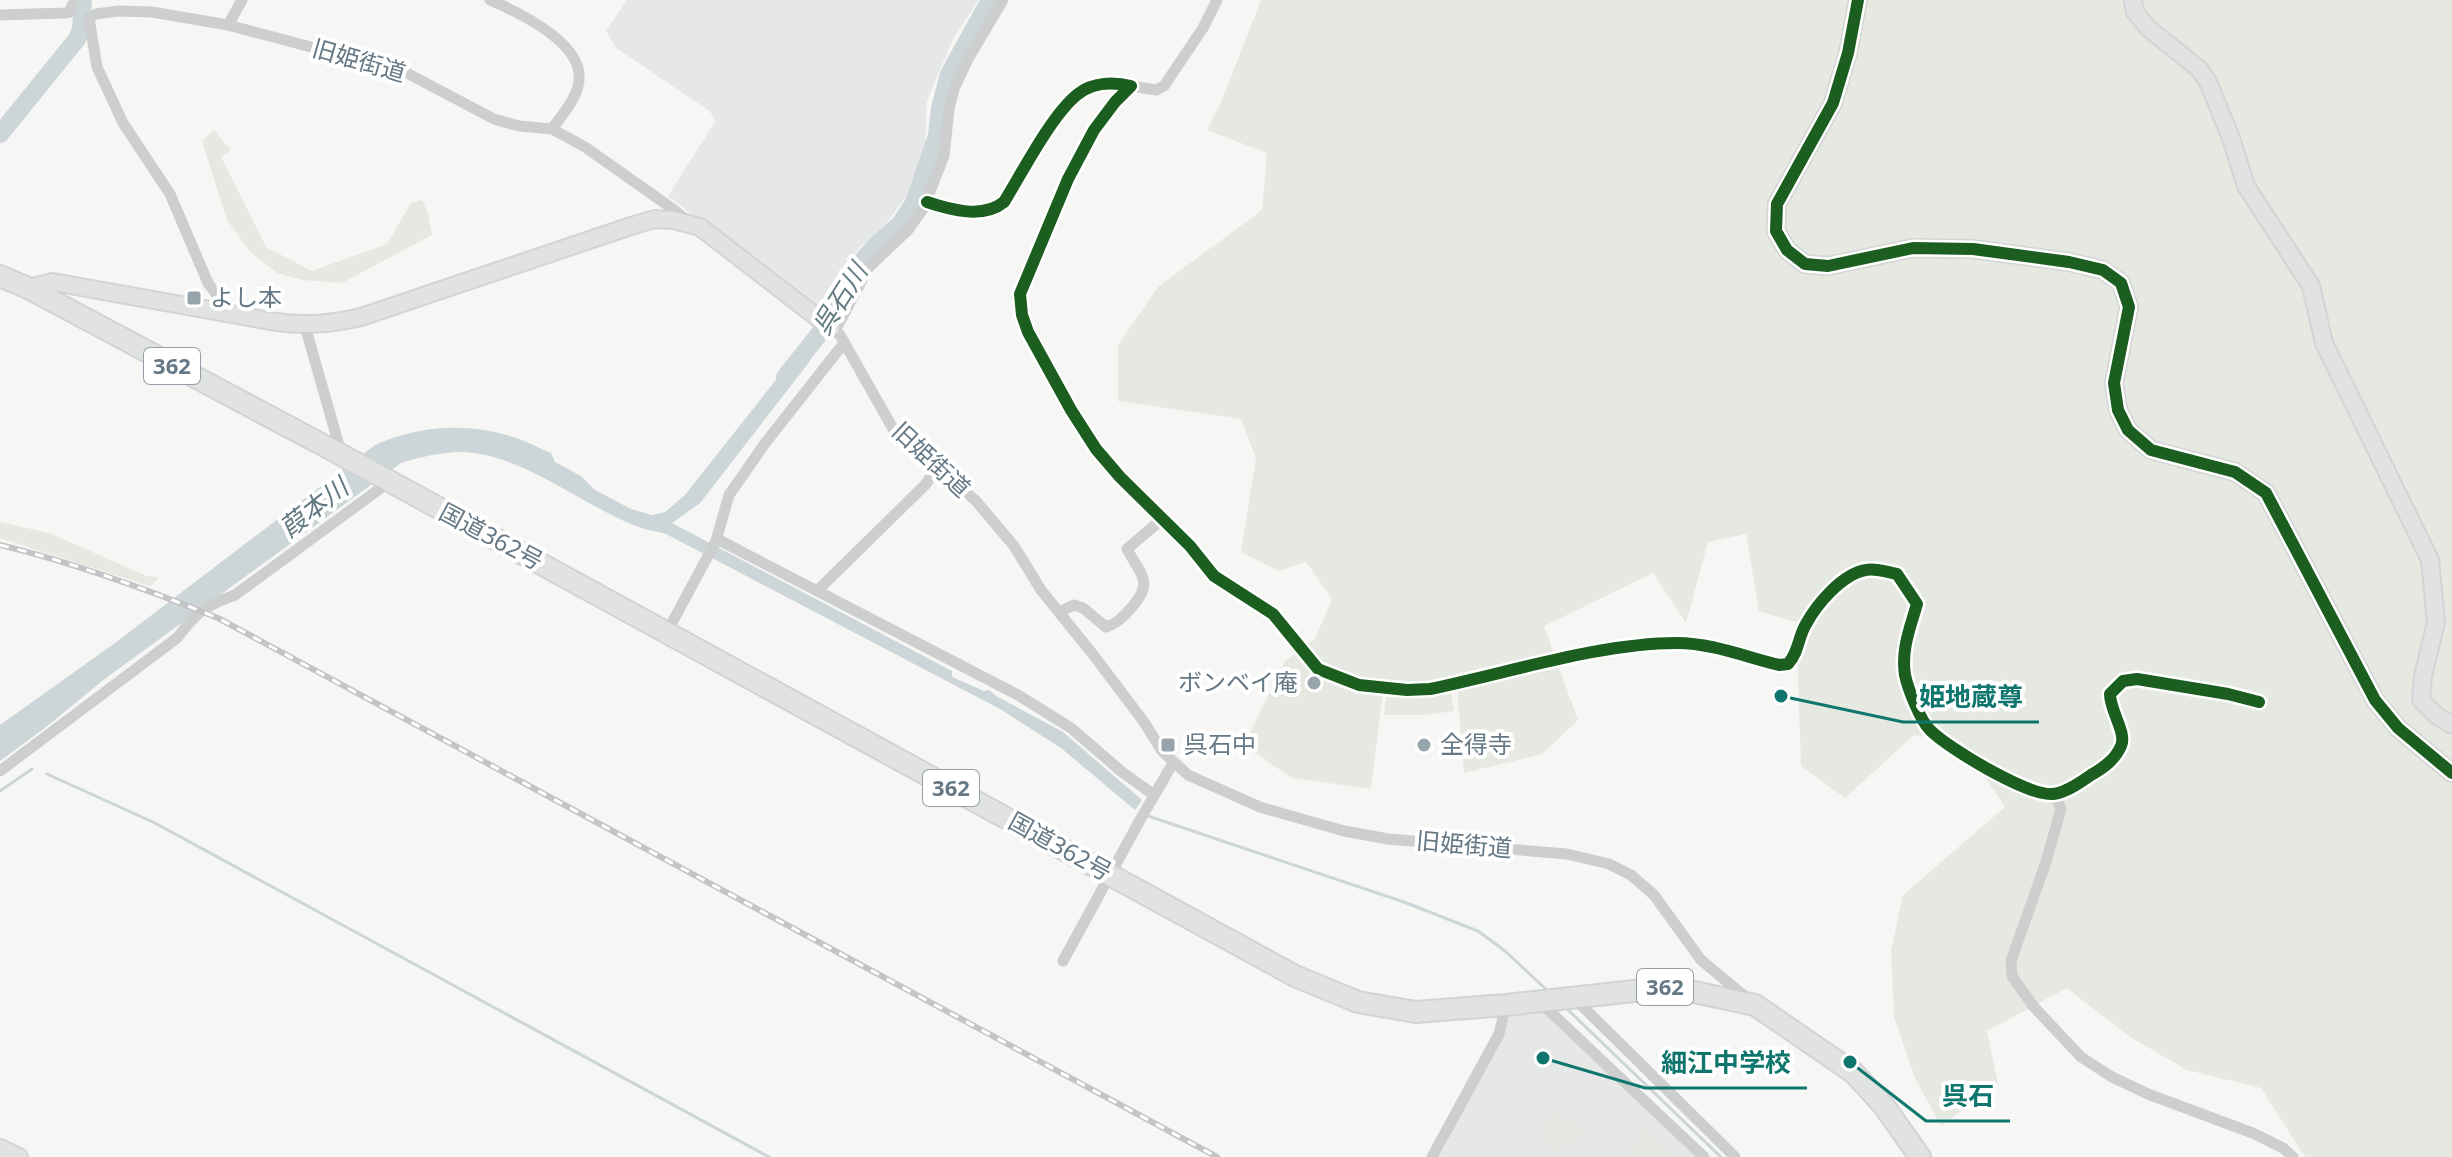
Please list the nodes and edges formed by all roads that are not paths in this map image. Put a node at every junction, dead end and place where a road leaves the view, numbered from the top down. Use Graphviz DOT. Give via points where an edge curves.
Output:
graph roads {
  1 [pos="242,0"];
  2 [pos="490,0"];
  3 [pos="1003,0"];
  4 [pos="1217,0"];
  5 [pos="1858,0"];
  6 [pos="2133,0"];
  7 [pos="72,3"];
  8 [pos="119,6"];
  9 [pos="0,15"];
  10 [pos="89,18"];
  11 [pos="228,25"];
  12 [pos="1131,86"];
  13 [pos="552,129"];
  14 [pos="927,202"];
  15 [pos="690,224"];
  16 [pos="0,276"];
  17 [pos="28,288"];
  18 [pos="231,314"];
  19 [pos="305,326"];
  20 [pos="828,326"];
  21 [pos="844,343"];
  22 [pos="341,455"];
  23 [pos="937,468"];
  24 [pos="388,482"];
  25 [pos="1162,519"];
  26 [pos="716,540"];
  27 [pos="817,591"];
  28 [pos="1059,612"];
  29 [pos="667,632"];
  30 [pos="2259,702"];
  31 [pos="2452,725"];
  32 [pos="1173,763"];
  33 [pos="0,771"];
  34 [pos="2452,773"];
  35 [pos="2055,794"];
  36 [pos="1153,797"];
  37 [pos="1110,875"];
  38 [pos="1063,961"];
  39 [pos="1573,997"];
  40 [pos="1540,1001"];
  41 [pos="1506,1005"];
  42 [pos="1755,1005"];
  43 [pos="0,1148"];
  44 [pos="19,1157"];
  45 [pos="1432,1157"];
  46 [pos="1704,1157"];
  47 [pos="1735,1157"];
  48 [pos="1920,1157"];
  49 [pos="2293,1157"];
  1 -- 11 [label="street"];
  2 -- 13 [label="street" via="561,42 579,70 575,96"];
  3 -- 14 [label="street" via="954,89 944,156"];
  4 -- 12 [label="street" via="1164,86"];
  5 -- 34 [label="street" via="1833,103 1777,204 1776,231 1787,250 1805,264 1828,266 1913,248 1973,249 2080,264 2103,270 2121,283 2129,307 2114,383 2128,430 2151,450 2235,472 2266,493 2375,700 2398,728"];
  6 -- 31 [label="street" via="2148,28 2208,82 2246,186 2311,286 2324,343 2430,560 2436,622 2421,700"];
  7 -- 9 [label="street" via="65,13"];
  7 -- 10 [label="street"];
  8 -- 10 [label="street, 旧姫街道"];
  8 -- 11 [label="street, 旧姫街道"];
  10 -- 18 [label="street" via="97,67 123,123 170,194 208,283"];
  11 -- 13 [label="street, 旧姫街道" via="405,72 494,119"];
  12 -- 14 [label="street" via="1106,83 1078,93 995,210 968,211"];
  12 -- 25 [label="street" via="1115,102 1068,179 1020,294 1028,332 1071,410 1096,449"];
  13 -- 15 [label="street, 旧姫街道"];
  14 -- 20 [label="street" via="908,230 869,267"];
  15 -- 19 [label="street" via="655,219 361,317"];
  15 -- 20 [label="street, 旧姫街道"];
  16 -- 17 [label="highway, 国道362号 / 362"];
  17 -- 18 [label="street" via="53,282"];
  17 -- 22 [label="highway, 国道362号 / 362"];
  18 -- 19 [label="street"];
  19 -- 22 [label="street"];
  20 -- 21 [label="street, 旧姫街道"];
  21 -- 23 [label="street, 旧姫街道" via="896,434"];
  21 -- 26 [label="street" via="729,495"];
  22 -- 24 [label="highway, 国道362号 / 362"];
  23 -- 27 [label="street"];
  23 -- 28 [label="street, 旧姫街道" via="976,501"];
  24 -- 29 [label="highway, 国道362号 / 362"];
  24 -- 33 [label="street" via="235,595 209,605 177,638"];
  25 -- 28 [label="street" via="1127,549 1145,580 1144,594 1117,623 1106,627 1074,605"];
  25 -- 35 [label="street" via="1214,576 1273,614 1318,669 1359,685 1407,690 1623,648 1677,643 1788,664 1796,656 1805,625 1849,574 1869,569 1897,574 1917,604 1904,645 1905,674 1928,729 1996,773 2032,791"];
  26 -- 27 [label="street"];
  26 -- 29 [label="street"];
  27 -- 36 [label="street" via="1018,695 1071,728"];
  28 -- 32 [label="street, 旧姫街道"];
  29 -- 37 [label="highway, 国道362号 / 362"];
  30 -- 35 [label="street" via="2137,679 2123,681 2110,694 2122,746 2109,764"];
  32 -- 36 [label="street"];
  32 -- 42 [label="street, 旧姫街道" via="1260,807 1344,831 1567,854 1609,864 1654,895 1701,960"];
  35 -- 49 [label="street" via="2061,809 2011,961 2012,976 2066,1042 2102,1071 2255,1134"];
  36 -- 37 [label="street"];
  37 -- 38 [label="street"];
  37 -- 41 [label="highway, 国道362号 / 362" via="1295,976 1358,1002 1416,1012"];
  39 -- 40 [label="highway, 国道362号 / 362"];
  39 -- 42 [label="highway, 国道362号 / 362" via="1671,987"];
  39 -- 47 [label="street"];
  40 -- 41 [label="highway, 国道362号 / 362"];
  40 -- 46 [label="street"];
  41 -- 45 [label="street" via="1499,1034"];
  42 -- 48 [label="highway, 国道362号 / 362" via="1854,1073"];
  43 -- 44 [label="street"];
}
